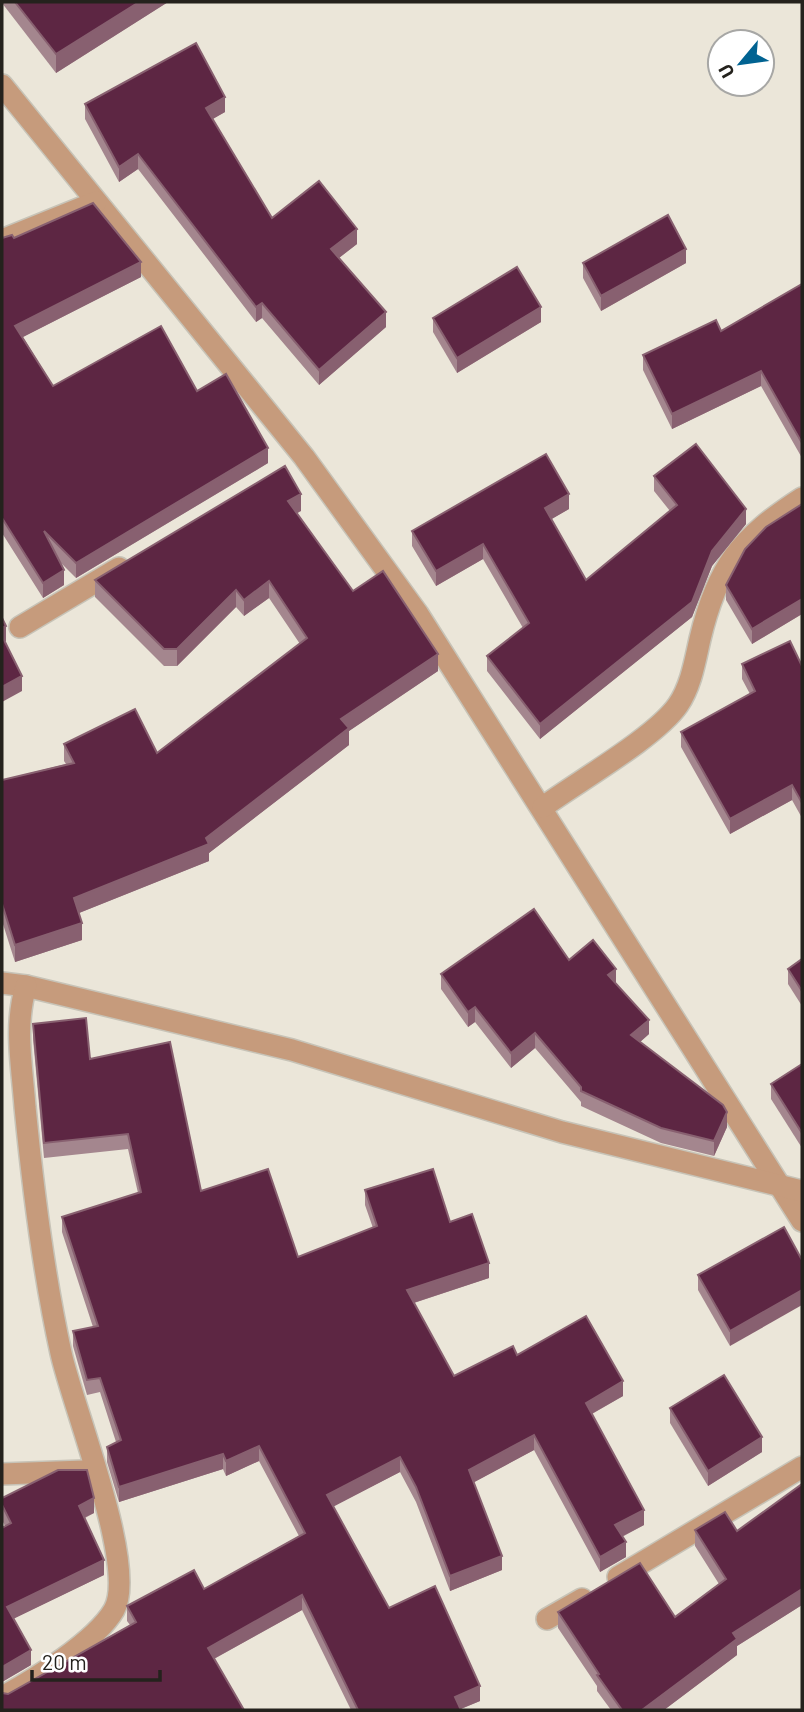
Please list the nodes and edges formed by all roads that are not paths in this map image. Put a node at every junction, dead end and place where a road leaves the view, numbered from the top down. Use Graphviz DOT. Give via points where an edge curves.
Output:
graph roads {
  1 [pos="2,85"];
  2 [pos="96,202"];
  3 [pos="2,240"];
  4 [pos="304,457"];
  5 [pos="281,471"];
  6 [pos="802,498"];
  7 [pos="139,556"];
  8 [pos="20,627"];
  9 [pos="543,807"];
  10 [pos="2,984"];
  11 [pos="24,992"];
  12 [pos="780,1185"];
  13 [pos="800,1207"];
  14 [pos="802,1467"];
  15 [pos="96,1471"];
  16 [pos="2,1474"];
  17 [pos="547,1619"];
  18 [pos="2,1697"];
  1 -- 2 [label="street"];
  2 -- 3 [label="street"];
  2 -- 4 [label="street"];
  4 -- 5 [label="street"];
  4 -- 9 [label="street" via="418,614"];
  6 -- 9 [label="street" via="772,518 722,574 710,595 690,680 679,704 662,723"];
  7 -- 8 [label="street"];
  9 -- 12 [label="street"];
  10 -- 11 [label="street"];
  11 -- 12 [label="street" via="292,1050 562,1132"];
  11 -- 15 [label="street" via="18,1026 33,1194 58,1341"];
  12 -- 13 [label="street"];
  14 -- 17 [label="street"];
  15 -- 16 [label="street"];
  15 -- 18 [label="street" via="121,1572 115,1609 83,1643"];
}
